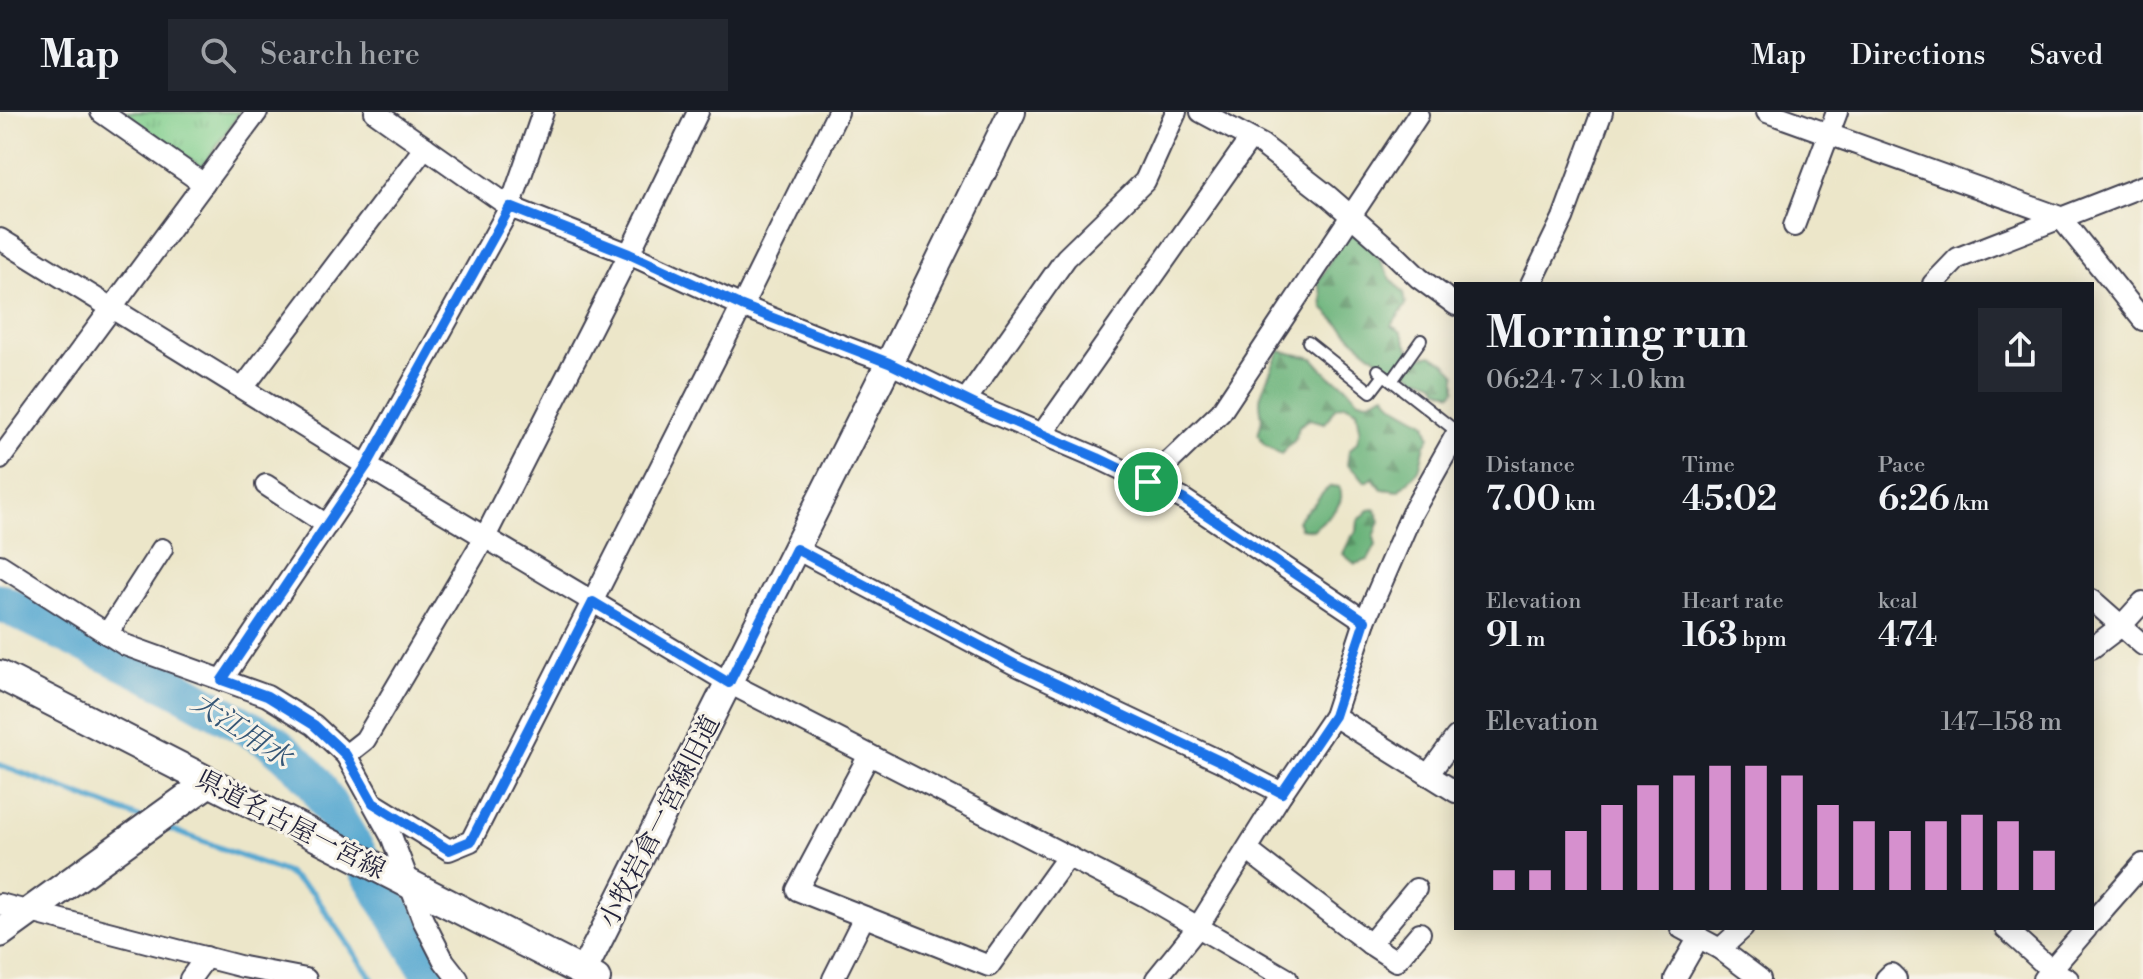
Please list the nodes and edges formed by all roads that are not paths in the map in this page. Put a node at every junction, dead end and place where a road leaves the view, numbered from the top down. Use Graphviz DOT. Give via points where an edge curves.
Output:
graph roads {
  1 [pos="101,112"];
  2 [pos="257,112"];
  3 [pos="375,112"];
  4 [pos="543,112"];
  5 [pos="698,112"];
  6 [pos="838,112"];
  7 [pos="1012,112"];
  8 [pos="1176,112"];
  9 [pos="1201,112"];
  10 [pos="1602,112"];
  11 [pos="1767,112"];
  12 [pos="1837,112"];
  13 [pos="1418,115"];
  14 [pos="1830,134"];
  15 [pos="1250,139"];
  16 [pos="425,147"];
  17 [pos="204,184"];
  18 [pos="2143,186"];
  19 [pos="510,207"];
  20 [pos="1351,215"];
  21 [pos="2060,217"];
  22 [pos="1794,226"];
  23 [pos="0,239"];
  24 [pos="629,254"];
  25 [pos="1535,282"];
  26 [pos="1935,282"];
  27 [pos="1454,304"];
  28 [pos="742,306"];
  29 [pos="111,307"];
  30 [pos="2143,320"];
  31 [pos="1421,340"];
  32 [pos="1308,342"];
  33 [pos="889,363"];
  34 [pos="1385,375"];
  35 [pos="243,388"];
  36 [pos="966,400"];
  37 [pos="1042,434"];
  38 [pos="1454,436"];
  39 [pos="1454,439"];
  40 [pos="0,459"];
  41 [pos="367,465"];
  42 [pos="1148,482"];
  43 [pos="266,485"];
  44 [pos="327,525"];
  45 [pos="485,537"];
  46 [pos="162,549"];
  47 [pos="796,549"];
  48 [pos="0,565"];
  49 [pos="593,602"];
  50 [pos="2094,602"];
  51 [pos="2143,602"];
  52 [pos="1365,621"];
  53 [pos="2121,626"];
  54 [pos="107,634"];
  55 [pos="2143,645"];
  56 [pos="2094,646"];
  57 [pos="0,675"];
  58 [pos="222,680"];
  59 [pos="729,683"];
  60 [pos="1334,716"];
  61 [pos="1454,740"];
  62 [pos="346,755"];
  63 [pos="869,755"];
  64 [pos="1428,775"];
  65 [pos="209,782"];
  66 [pos="1454,791"];
  67 [pos="1282,793"];
  68 [pos="373,803"];
  69 [pos="1247,850"];
  70 [pos="1068,856"];
  71 [pos="2143,864"];
  72 [pos="404,882"];
  73 [pos="1416,889"];
  74 [pos="0,904"];
  75 [pos="31,911"];
  76 [pos="864,917"];
  77 [pos="2094,920"];
  78 [pos="1198,927"];
  79 [pos="1741,930"];
  80 [pos="2007,930"];
  81 [pos="2086,930"];
  82 [pos="1690,932"];
  83 [pos="0,933"];
  84 [pos="1420,933"];
  85 [pos="1370,944"];
  86 [pos="1720,949"];
  87 [pos="206,957"];
  88 [pos="590,976"];
  89 [pos="2054,976"];
  90 [pos="190,979"];
  91 [pos="306,979"];
  92 [pos="458,979"];
  93 [pos="833,979"];
  94 [pos="1156,979"];
  95 [pos="1287,979"];
  96 [pos="1675,979"];
  97 [pos="1760,979"];
  98 [pos="1886,979"];
  99 [pos="1896,979"];
  1 -- 17 [label="street"];
  2 -- 17 [label="street"];
  3 -- 16 [label="street"];
  4 -- 19 [label="street"];
  5 -- 24 [label="street"];
  6 -- 28 [label="street"];
  7 -- 33 [label="street, 小牧岩倉一宮線旧道"];
  8 -- 36 [label="street" via="1145,181 1066,258"];
  9 -- 15 [label="street"];
  10 -- 25 [label="street"];
  11 -- 14 [label="street"];
  12 -- 14 [label="street"];
  13 -- 20 [label="street"];
  14 -- 21 [label="street"];
  14 -- 22 [label="street"];
  15 -- 20 [label="street"];
  15 -- 37 [label="street"];
  16 -- 19 [label="street"];
  16 -- 35 [label="street"];
  17 -- 29 [label="street"];
  18 -- 21 [label="street"];
  19 -- 24 [label="street"];
  19 -- 41 [label="street"];
  20 -- 27 [label="street"];
  20 -- 42 [label="street" via="1221,412"];
  21 -- 26 [label="street" via="1958,258"];
  21 -- 30 [label="street"];
  23 -- 29 [label="street"];
  24 -- 28 [label="street"];
  24 -- 45 [label="street"];
  28 -- 33 [label="street"];
  28 -- 49 [label="street"];
  29 -- 35 [label="street"];
  29 -- 40 [label="street"];
  31 -- 34 [label="lane"];
  32 -- 34 [label="lane" via="1371,392"];
  33 -- 36 [label="street"];
  33 -- 47 [label="street, 小牧岩倉一宮線旧道"];
  34 -- 38 [label="lane"];
  35 -- 41 [label="street"];
  36 -- 37 [label="street"];
  37 -- 42 [label="street"];
  39 -- 52 [label="street" via="1412,513"];
  41 -- 44 [label="street"];
  41 -- 45 [label="street"];
  42 -- 52 [label="street" via="1183,499"];
  43 -- 44 [label="street"];
  44 -- 58 [label="street"];
  45 -- 49 [label="street"];
  45 -- 62 [label="street" via="365,740"];
  46 -- 54 [label="street"];
  47 -- 59 [label="street, 小牧岩倉一宮線旧道"];
  47 -- 67 [label="street" via="1014,664"];
  48 -- 54 [label="street"];
  49 -- 59 [label="street"];
  49 -- 68 [label="street" via="471,841 449,850"];
  50 -- 53 [label="street"];
  51 -- 53 [label="street"];
  52 -- 60 [label="street"];
  53 -- 55 [label="street"];
  53 -- 56 [label="street"];
  54 -- 58 [label="street"];
  57 -- 65 [label="main road, 県道名古屋一宮線"];
  58 -- 62 [label="street" via="267,696 303,717"];
  59 -- 63 [label="street"];
  59 -- 88 [label="street, 小牧岩倉一宮線旧道"];
  60 -- 64 [label="street"];
  60 -- 67 [label="street"];
  61 -- 64 [label="street"];
  62 -- 68 [label="street"];
  63 -- 70 [label="street"];
  63 -- 76 [label="street" via="797,890"];
  64 -- 66 [label="street"];
  65 -- 72 [label="main road, 県道名古屋一宮線"];
  65 -- 75 [label="main road"];
  67 -- 69 [label="street"];
  68 -- 72 [label="street" via="392,838"];
  69 -- 78 [label="street"];
  69 -- 85 [label="street"];
  70 -- 76 [label="street" via="989,966"];
  70 -- 78 [label="street"];
  71 -- 77 [label="street"];
  72 -- 88 [label="main road, 県道名古屋一宮線"];
  72 -- 92 [label="street"];
  73 -- 85 [label="street"];
  74 -- 75 [label="street"];
  75 -- 83 [label="main road"];
  75 -- 87 [label="street"];
  76 -- 93 [label="street"];
  78 -- 94 [label="street"];
  78 -- 95 [label="street"];
  79 -- 86 [label="street"];
  80 -- 89 [label="street"];
  81 -- 89 [label="street"];
  82 -- 86 [label="street"];
  82 -- 96 [label="street"];
  84 -- 85 [label="street" via="1396,961"];
  86 -- 97 [label="street"];
  87 -- 90 [label="street"];
  87 -- 91 [label="street"];
  98 -- 99 [label="street" via="1891,974"];
}
